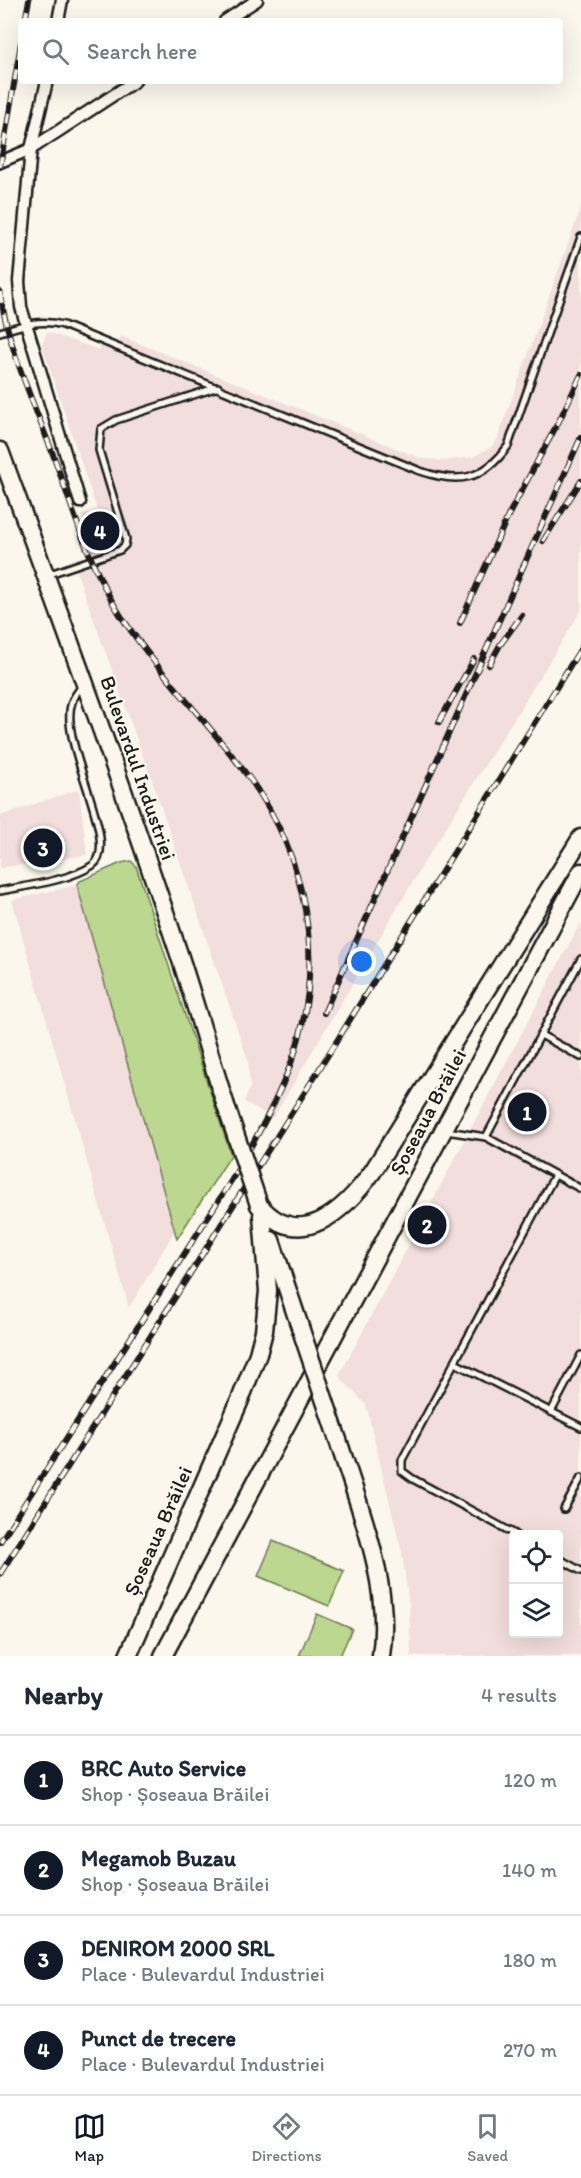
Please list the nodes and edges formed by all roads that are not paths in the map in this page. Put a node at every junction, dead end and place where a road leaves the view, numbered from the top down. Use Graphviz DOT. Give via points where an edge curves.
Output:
graph roads {
  1 [pos="62,0"];
  2 [pos="256,0"];
  3 [pos="59,18"];
  4 [pos="229,18"];
  5 [pos="46,84"];
  6 [pos="130,84"];
  7 [pos="31,149"];
  8 [pos="0,162"];
  9 [pos="581,237"];
  10 [pos="26,324"];
  11 [pos="0,332"];
  12 [pos="218,387"];
  13 [pos="0,451"];
  14 [pos="80,502"];
  15 [pos="46,575"];
  16 [pos="85,682"];
  17 [pos="581,838"];
  18 [pos="581,872"];
  19 [pos="0,891"];
  20 [pos="581,959"];
  21 [pos="541,1035"];
  22 [pos="581,1057"];
  23 [pos="444,1131"];
  24 [pos="486,1137"];
  25 [pos="555,1175"];
  26 [pos="581,1189"];
  27 [pos="261,1210"];
  28 [pos="581,1355"];
  29 [pos="455,1363"];
  30 [pos="550,1412"];
  31 [pos="581,1427"];
  32 [pos="581,1478"];
  33 [pos="564,1509"];
  34 [pos="509,1531"];
  35 [pos="563,1561"];
  36 [pos="581,1571"];
  37 [pos="168,1651"];
  38 [pos="128,1656"];
  39 [pos="381,1656"];
  1 -- 3 [label="street"];
  2 -- 4 [label="street"];
  5 -- 7 [label="street"];
  6 -- 7 [label="street"];
  7 -- 8 [label="street"];
  7 -- 10 [label="street" via="20,281"];
  9 -- 12 [label="lane" via="508,446 478,474 461,479 439,477"];
  10 -- 11 [label="lane"];
  10 -- 12 [label="lane" via="43,321 63,325"];
  10 -- 14 [label="street"];
  12 -- 15 [label="lane" via="116,420 102,429 99,450 125,545"];
  13 -- 15 [label="main road, Bulevardul Industriei"];
  15 -- 16 [label="main road, Bulevardul Industriei"];
  16 -- 19 [label="lane" via="72,701 69,722 76,759 99,826 98,859 59,879"];
  16 -- 27 [label="main road, Bulevardul Industriei, bridge"];
  17 -- 27 [label="main road" via="352,1199 335,1212 295,1227 274,1220"];
  18 -- 23 [label="main road, Șoseaua Brăilei"];
  20 -- 21 [label="lane"];
  21 -- 22 [label="lane"];
  21 -- 24 [label="lane"];
  23 -- 24 [label="lane"];
  23 -- 37 [label="main road, Șoseaua Brăilei"];
  24 -- 25 [label="lane"];
  25 -- 26 [label="lane"];
  25 -- 29 [label="lane"];
  27 -- 38 [label="main road, Șoseaua Brăilei" via="268,1291 258,1354"];
  27 -- 39 [label="main road, bridge" via="374,1558 383,1616"];
  28 -- 30 [label="lane"];
  29 -- 30 [label="lane"];
  29 -- 34 [label="lane" via="402,1460 402,1471"];
  30 -- 31 [label="lane"];
  32 -- 33 [label="lane"];
  35 -- 36 [label="lane"];
}
